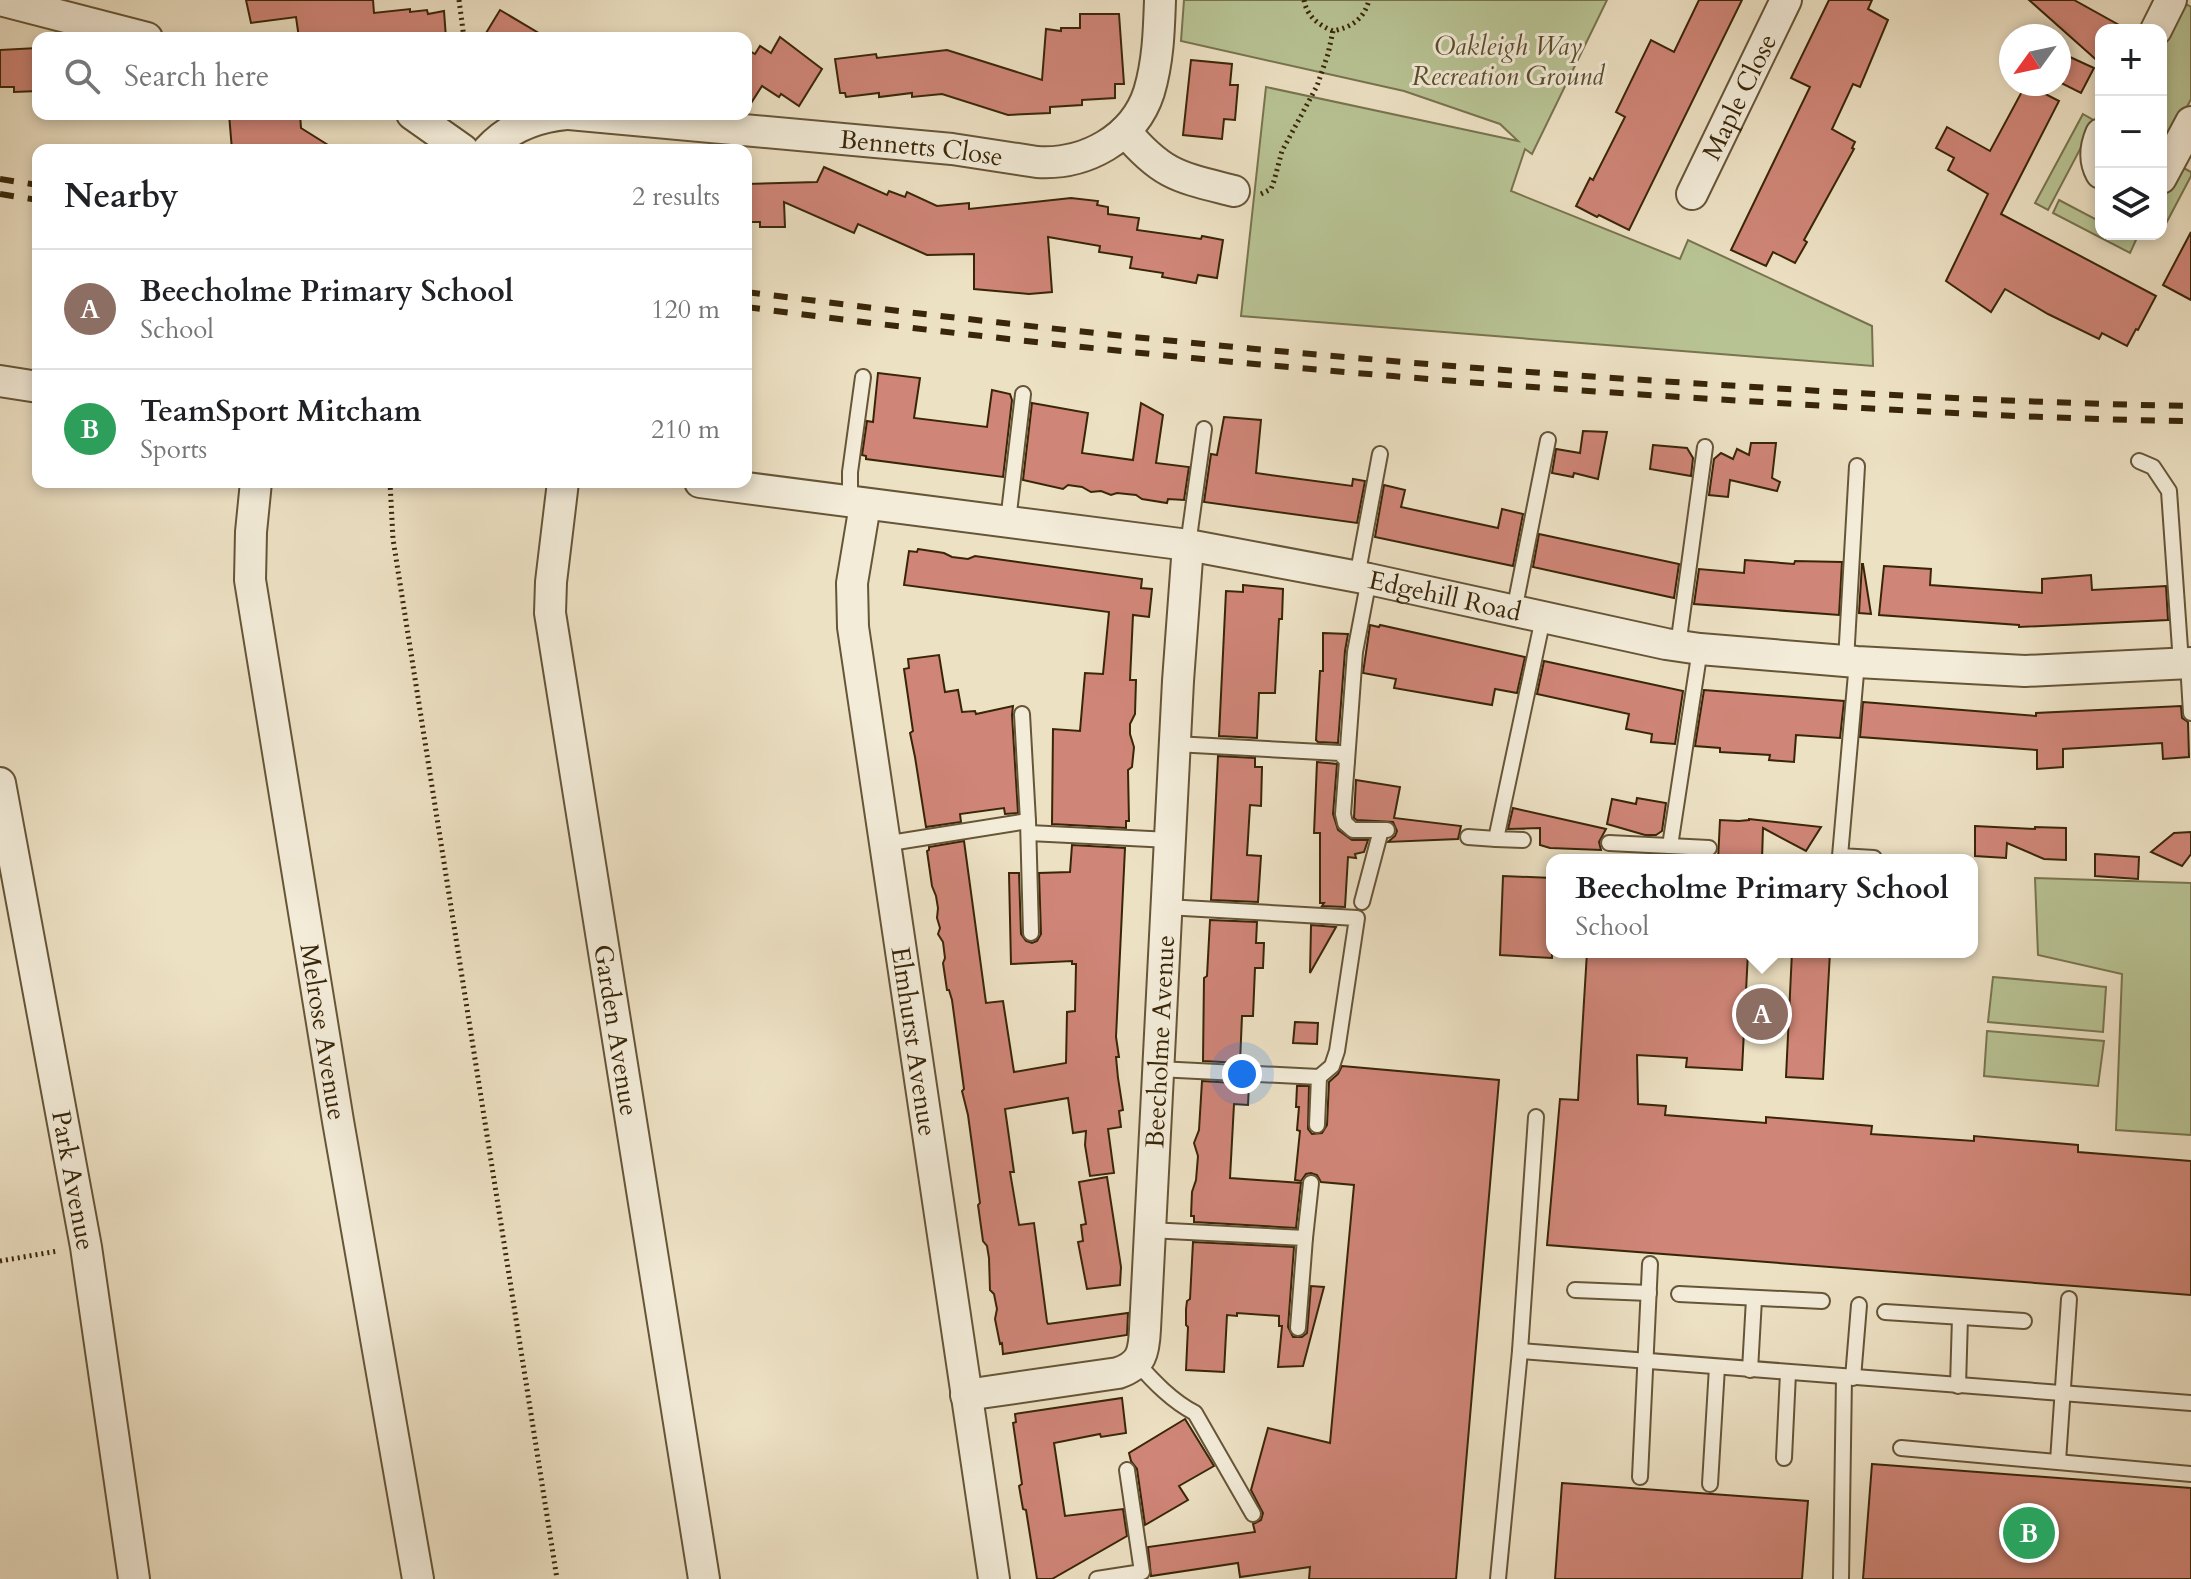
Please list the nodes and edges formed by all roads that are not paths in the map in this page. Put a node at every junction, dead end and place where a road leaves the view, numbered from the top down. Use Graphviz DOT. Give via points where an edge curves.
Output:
graph roads {
  1 [pos="0,0"];
  2 [pos="1160,0"];
  3 [pos="1786,0"];
  4 [pos="2171,0"];
  5 [pos="2159,24"];
  6 [pos="124,32"];
  7 [pos="420,120"];
  8 [pos="536,120"];
  9 [pos="634,120"];
  10 [pos="2191,122"];
  11 [pos="1125,131"];
  12 [pos="454,144"];
  13 [pos="495,144"];
  14 [pos="2166,168"];
  15 [pos="1234,191"];
  16 [pos="1692,194"];
  17 [pos="863,377"];
  18 [pos="0,381"];
  19 [pos="32,386"];
  20 [pos="1023,394"];
  21 [pos="1204,429"];
  22 [pos="1548,440"];
  23 [pos="1705,447"];
  24 [pos="1380,454"];
  25 [pos="2139,461"];
  26 [pos="1857,466"];
  27 [pos="255,488"];
  28 [pos="562,488"];
  29 [pos="743,488"];
  30 [pos="858,504"];
  31 [pos="1008,521"];
  32 [pos="1188,545"];
  33 [pos="1363,578"];
  34 [pos="1529,614"];
  35 [pos="1689,648"];
  36 [pos="1852,661"];
  37 [pos="2186,663"];
  38 [pos="2191,713"];
  39 [pos="1022,714"];
  40 [pos="1175,744"];
  41 [pos="1347,761"];
  42 [pos="0,783"];
  43 [pos="1028,827"];
  44 [pos="1468,837"];
  45 [pos="1496,839"];
  46 [pos="1170,840"];
  47 [pos="1523,840"];
  48 [pos="1609,843"];
  49 [pos="884,844"];
  50 [pos="1670,846"];
  51 [pos="1709,848"];
  52 [pos="1840,854"];
  53 [pos="1362,902"];
  54 [pos="1166,907"];
  55 [pos="1031,933"];
  56 [pos="1157,1069"];
  57 [pos="1319,1077"];
  58 [pos="1536,1117"];
  59 [pos="1317,1125"];
  60 [pos="1311,1183"];
  61 [pos="1149,1230"];
  62 [pos="1305,1238"];
  63 [pos="1650,1264"];
  64 [pos="1575,1290"];
  65 [pos="1649,1293"];
  66 [pos="1679,1294"];
  67 [pos="1754,1299"];
  68 [pos="2069,1299"];
  69 [pos="1822,1301"];
  70 [pos="1859,1305"];
  71 [pos="1885,1312"];
  72 [pos="1960,1317"];
  73 [pos="2024,1321"];
  74 [pos="1298,1328"];
  75 [pos="1520,1351"];
  76 [pos="1646,1361"];
  77 [pos="1137,1363"];
  78 [pos="1717,1367"];
  79 [pos="1750,1370"];
  80 [pos="1788,1373"];
  81 [pos="1848,1378"];
  82 [pos="1958,1386"];
  83 [pos="2062,1394"];
  84 [pos="966,1395"];
  85 [pos="2191,1403"];
  86 [pos="1901,1448"];
  87 [pos="1784,1458"];
  88 [pos="2058,1461"];
  89 [pos="1127,1470"];
  90 [pos="2191,1474"];
  91 [pos="1640,1477"];
  92 [pos="1710,1484"];
  93 [pos="1253,1514"];
  94 [pos="134,1579"];
  95 [pos="418,1579"];
  96 [pos="704,1579"];
  97 [pos="994,1579"];
  98 [pos="1097,1579"];
  99 [pos="1498,1579"];
  100 [pos="1841,1579"];
  1 -- 6 [label="street"];
  2 -- 11 [label="street, Bennetts Close" via="1149,93"];
  3 -- 16 [label="street, Maple Close"];
  4 -- 5 [label="street"];
  7 -- 12 [label="street"];
  8 -- 13 [label="street, Bennetts Close"];
  9 -- 11 [label="street, Bennetts Close" via="1049,162 1087,155"];
  10 -- 14 [label="street"];
  11 -- 15 [label="street" via="1174,175"];
  17 -- 30 [label="lane" via="850,472"];
  18 -- 19 [label="street"];
  20 -- 31 [label="lane"];
  21 -- 32 [label="lane"];
  22 -- 34 [label="lane"];
  23 -- 35 [label="lane"];
  24 -- 33 [label="lane"];
  25 -- 37 [label="lane" via="2153,467 2169,491"];
  26 -- 36 [label="lane"];
  27 -- 95 [label="street, Melrose Avenue" via="250,580"];
  28 -- 96 [label="street, Garden Avenue" via="550,613"];
  29 -- 30 [label="street, Edgehill Road"];
  30 -- 31 [label="street, Edgehill Road"];
  30 -- 49 [label="street, Elmhurst Avenue" via="853,627"];
  31 -- 32 [label="street, Edgehill Road"];
  32 -- 33 [label="street, Edgehill Road"];
  32 -- 40 [label="street, Beecholme Avenue"];
  33 -- 34 [label="street, Edgehill Road"];
  33 -- 41 [label="lane"];
  34 -- 35 [label="street, Edgehill Road"];
  34 -- 45 [label="lane"];
  35 -- 36 [label="street, Edgehill Road"];
  35 -- 50 [label="lane"];
  36 -- 37 [label="street, Edgehill Road" via="2025,671"];
  36 -- 52 [label="lane"];
  37 -- 38 [label="lane"];
  39 -- 43 [label="lane"];
  40 -- 41 [label="lane" via="1334,752"];
  40 -- 46 [label="street, Beecholme Avenue"];
  41 -- 53 [label="lane" via="1345,823 1353,830 1384,830"];
  42 -- 94 [label="street, Park Avenue" via="86,1247"];
  43 -- 46 [label="lane"];
  43 -- 49 [label="lane"];
  43 -- 55 [label="lane"];
  44 -- 45 [label="lane"];
  45 -- 47 [label="lane"];
  46 -- 54 [label="street, Beecholme Avenue"];
  48 -- 50 [label="lane"];
  49 -- 84 [label="street, Elmhurst Avenue"];
  50 -- 51 [label="lane"];
  54 -- 56 [label="street, Beecholme Avenue"];
  54 -- 57 [label="lane" via="1357,918 1337,1051 1332,1066"];
  56 -- 57 [label="lane"];
  56 -- 61 [label="street, Beecholme Avenue"];
  57 -- 59 [label="lane"];
  58 -- 75 [label="lane"];
  60 -- 62 [label="lane"];
  61 -- 62 [label="lane"];
  61 -- 77 [label="street, Beecholme Avenue" via="1144,1343"];
  62 -- 74 [label="lane"];
  63 -- 65 [label="lane"];
  64 -- 65 [label="lane"];
  65 -- 76 [label="lane"];
  66 -- 67 [label="lane"];
  67 -- 69 [label="lane"];
  67 -- 79 [label="lane"];
  68 -- 83 [label="lane"];
  70 -- 81 [label="lane"];
  71 -- 72 [label="lane"];
  72 -- 73 [label="lane"];
  72 -- 82 [label="lane"];
  75 -- 76 [label="lane"];
  75 -- 99 [label="lane"];
  76 -- 78 [label="lane"];
  76 -- 91 [label="lane"];
  77 -- 84 [label="street" via="1118,1373"];
  77 -- 93 [label="lane" via="1195,1413"];
  78 -- 79 [label="lane"];
  78 -- 92 [label="lane"];
  79 -- 80 [label="lane"];
  80 -- 81 [label="lane"];
  80 -- 87 [label="lane"];
  81 -- 82 [label="lane"];
  81 -- 100 [label="lane"];
  82 -- 83 [label="lane"];
  83 -- 85 [label="lane"];
  83 -- 88 [label="lane"];
  84 -- 97 [label="street, Elmhurst Avenue"];
  86 -- 88 [label="lane"];
  88 -- 90 [label="lane"];
  89 -- 98 [label="lane" via="1142,1572"];
}
